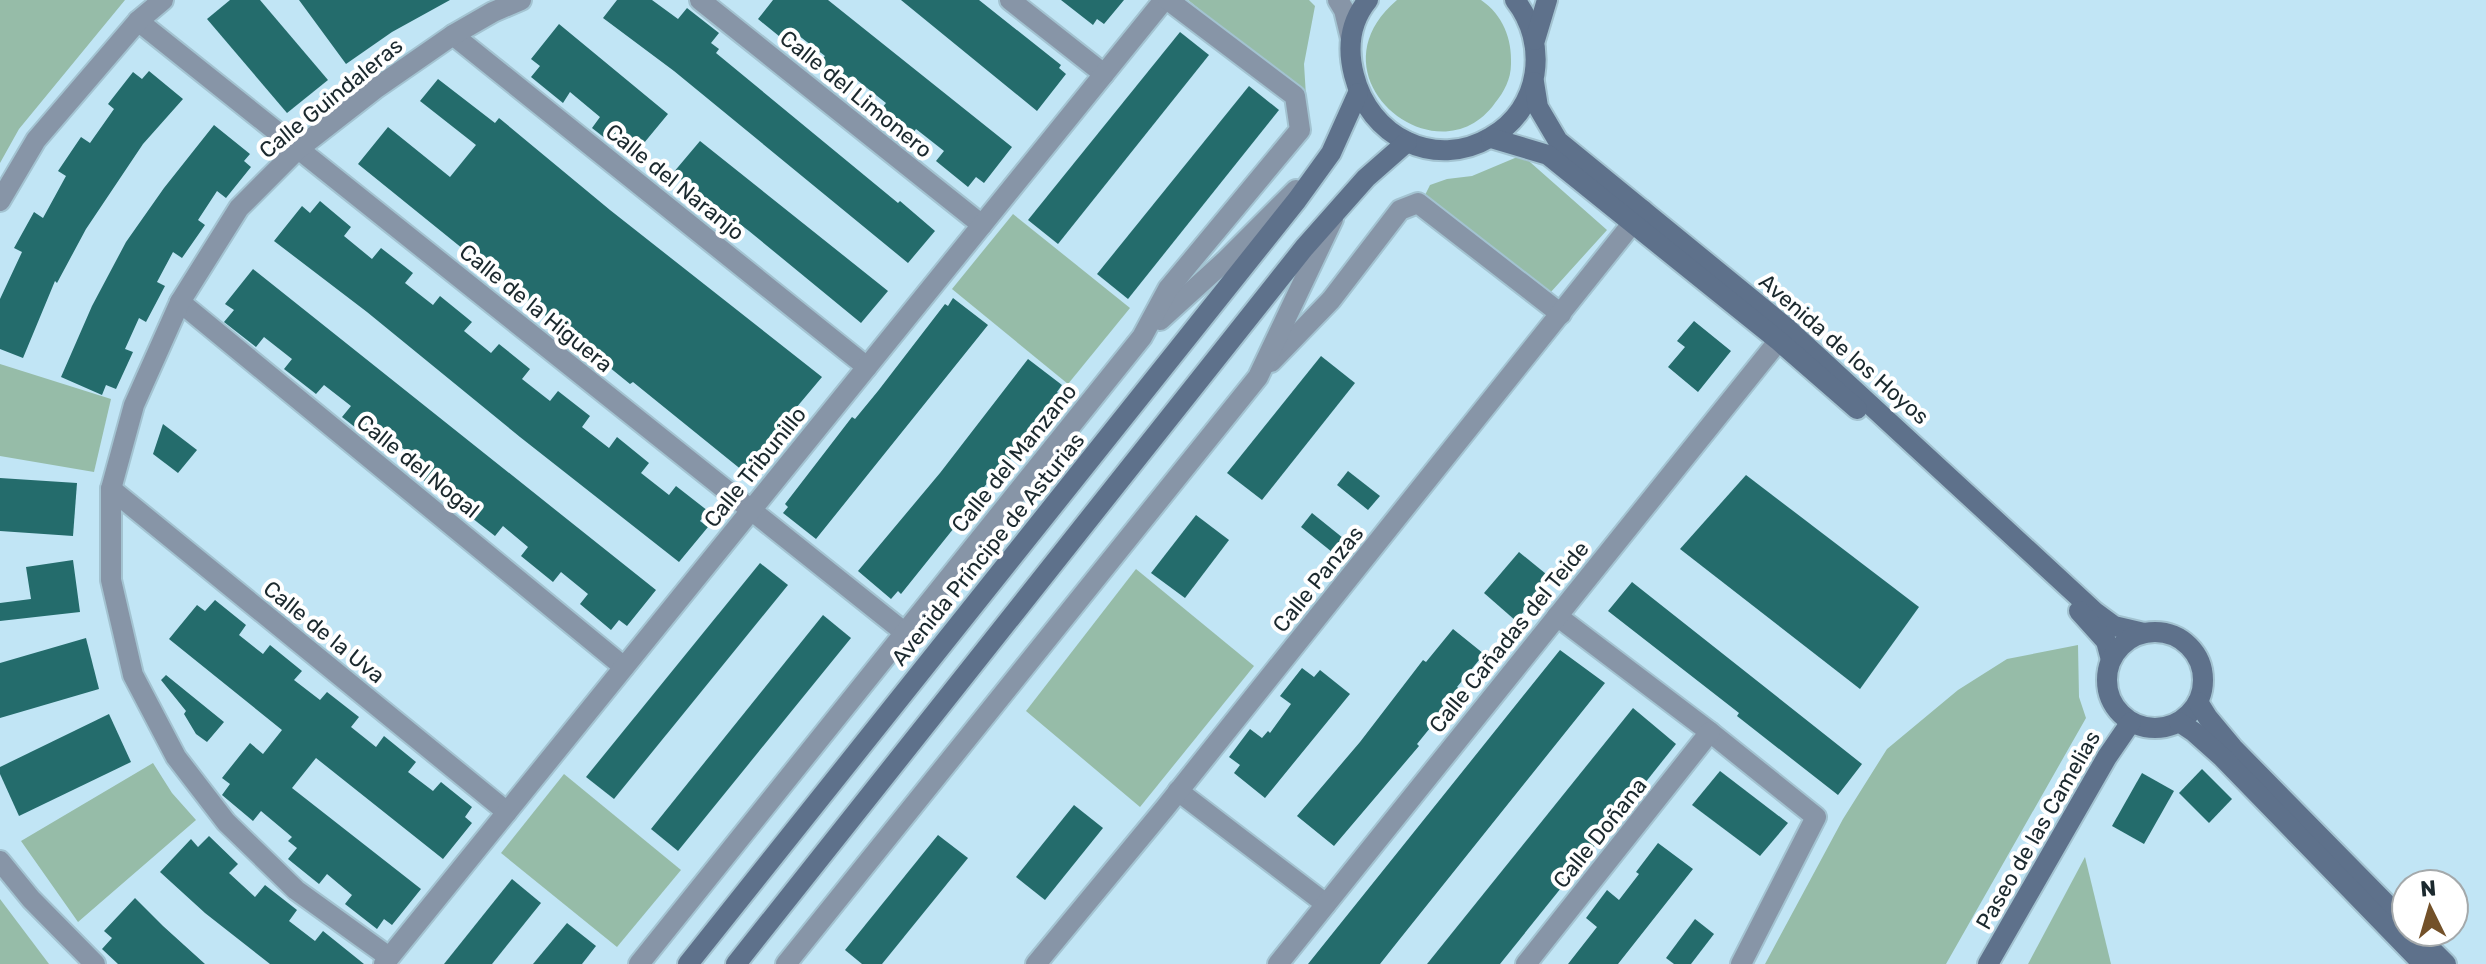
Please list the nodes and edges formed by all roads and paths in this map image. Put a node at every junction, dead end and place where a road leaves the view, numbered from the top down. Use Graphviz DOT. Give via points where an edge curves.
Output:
graph roads {
  1 [pos="163,0"];
  2 [pos="521,0"];
  3 [pos="700,0"];
  4 [pos="1010,0"];
  5 [pos="1166,0"];
  6 [pos="1338,0"];
  7 [pos="1368,0"];
  8 [pos="1515,0"];
  9 [pos="1547,0"];
  10 [pos="138,21"];
  11 [pos="453,35"];
  12 [pos="1351,39"];
  13 [pos="1535,40"];
  14 [pos="1104,74"];
  15 [pos="1534,82"];
  16 [pos="1358,93"];
  17 [pos="1491,138"];
  18 [pos="1407,142"];
  19 [pos="298,149"];
  20 [pos="1324,162"];
  21 [pos="0,201"];
  22 [pos="1335,215"];
  23 [pos="1638,216"];
  24 [pos="982,225"];
  25 [pos="180,302"];
  26 [pos="1561,314"];
  27 [pos="1784,335"];
  28 [pos="1142,337"];
  29 [pos="867,367"];
  30 [pos="1258,377"];
  31 [pos="111,489"];
  32 [pos="751,510"];
  33 [pos="1557,616"];
  34 [pos="904,632"];
  35 [pos="2144,633"];
  36 [pos="2111,660"];
  37 [pos="624,667"];
  38 [pos="2198,702"];
  39 [pos="2131,722"];
  40 [pos="2179,722"];
  41 [pos="1710,732"];
  42 [pos="1178,791"];
  43 [pos="507,812"];
  44 [pos="0,861"];
  45 [pos="1326,904"];
  46 [pos="2390,908"];
  47 [pos="2430,948"];
  48 [pos="386,961"];
  49 [pos="791,963"];
  50 [pos="95,964"];
  51 [pos="639,964"];
  52 [pos="688,964"];
  53 [pos="736,964"];
  54 [pos="1036,964"];
  55 [pos="1278,964"];
  56 [pos="1526,964"];
  57 [pos="1741,964"];
  58 [pos="1988,964"];
  59 [pos="2423,964"];
  60 [pos="2446,964"];
  1 -- 10 [label="street"];
  2 -- 11 [label="street, Calle Guindaleras"];
  3 -- 24 [label="street, Calle del Limonero"];
  4 -- 14 [label="street"];
  5 -- 14 [label="street, Calle Tribunillo"];
  5 -- 28 [label="street, Calle del Manzano" via="1295,96 1300,130 1168,289"];
  6 -- 12 [label="street"];
  7 -- 12 [label="street"];
  8 -- 13 [label="street"];
  9 -- 13 [label="street"];
  10 -- 19 [label="street, Calle de la Higuera"];
  10 -- 21 [label="street" via="36,140"];
  11 -- 19 [label="street, Calle Guindaleras"];
  11 -- 29 [label="street, Calle del Naranjo"];
  12 -- 16 [label="street"];
  13 -- 15 [label="street"];
  14 -- 24 [label="street, Calle Tribunillo"];
  15 -- 17 [label="street" via="1525,104"];
  15 -- 23 [label="street, Avenida de los Hoyos" via="1538,107 1558,141"];
  16 -- 18 [label="street" via="1370,113"];
  16 -- 20 [label="street, Avenida Príncipe de Asturias"];
  17 -- 18 [label="street" via="1464,148 1435,150"];
  17 -- 23 [label="street, Avenida de los Hoyos" via="1548,155"];
  18 -- 22 [label="street"];
  19 -- 25 [label="street, Calle Guindaleras" via="239,208"];
  19 -- 32 [label="street, Calle de la Higuera"];
  20 -- 28 [label="street, Avenida Príncipe de Asturias"];
  20 -- 52 [label="street, Avenida Príncipe de Asturias"];
  22 -- 30 [label="street"];
  22 -- 53 [label="street"];
  23 -- 26 [label="street, Calle Panzas"];
  23 -- 27 [label="street, Avenida de los Hoyos"];
  24 -- 29 [label="street, Calle Tribunillo"];
  25 -- 31 [label="street, Calle Guindaleras" via="134,405"];
  25 -- 37 [label="street, Calle del Nogal"];
  26 -- 30 [label="street" via="1418,203 1400,210 1331,300"];
  26 -- 42 [label="street, Calle Panzas"];
  27 -- 33 [label="street, Calle Cañadas del Teide"];
  27 -- 35 [label="street, Avenida de los Hoyos" via="2095,612 2114,626"];
  27 -- 36 [label="street, Avenida de los Hoyos" via="2082,614 2106,641"];
  28 -- 34 [label="street, Calle del Manzano"];
  29 -- 32 [label="street, Calle Tribunillo"];
  30 -- 49 [label="street"];
  31 -- 43 [label="street, Calle de la Uva"];
  31 -- 48 [label="street, Calle Guindaleras" via="111,580 133,675 176,757 226,822 296,890"];
  32 -- 34 [label="street, Calle de la Higuera"];
  32 -- 37 [label="street, Calle Tribunillo"];
  33 -- 41 [label="street"];
  33 -- 45 [label="street, Calle Cañadas del Teide"];
  34 -- 51 [label="street, Calle del Manzano"];
  35 -- 36 [label="street" via="2124,643"];
  35 -- 38 [label="street" via="2175,636 2198,657 2203,687"];
  36 -- 39 [label="street" via="2109,695"];
  37 -- 43 [label="street, Calle Tribunillo"];
  38 -- 40 [label="street"];
  38 -- 46 [label="street" via="2233,748"];
  39 -- 40 [label="street" via="2146,728"];
  39 -- 58 [label="street, Paseo de las Camelias"];
  40 -- 59 [label="street" via="2222,757"];
  41 -- 56 [label="street, Calle Doñana"];
  41 -- 57 [label="street" via="1816,817"];
  42 -- 45 [label="street"];
  42 -- 54 [label="street, Calle Panzas"];
  43 -- 48 [label="street, Calle Tribunillo"];
  44 -- 50 [label="street"];
  45 -- 55 [label="street, Calle Cañadas del Teide"];
  47 -- 60 [label="street"];
}
